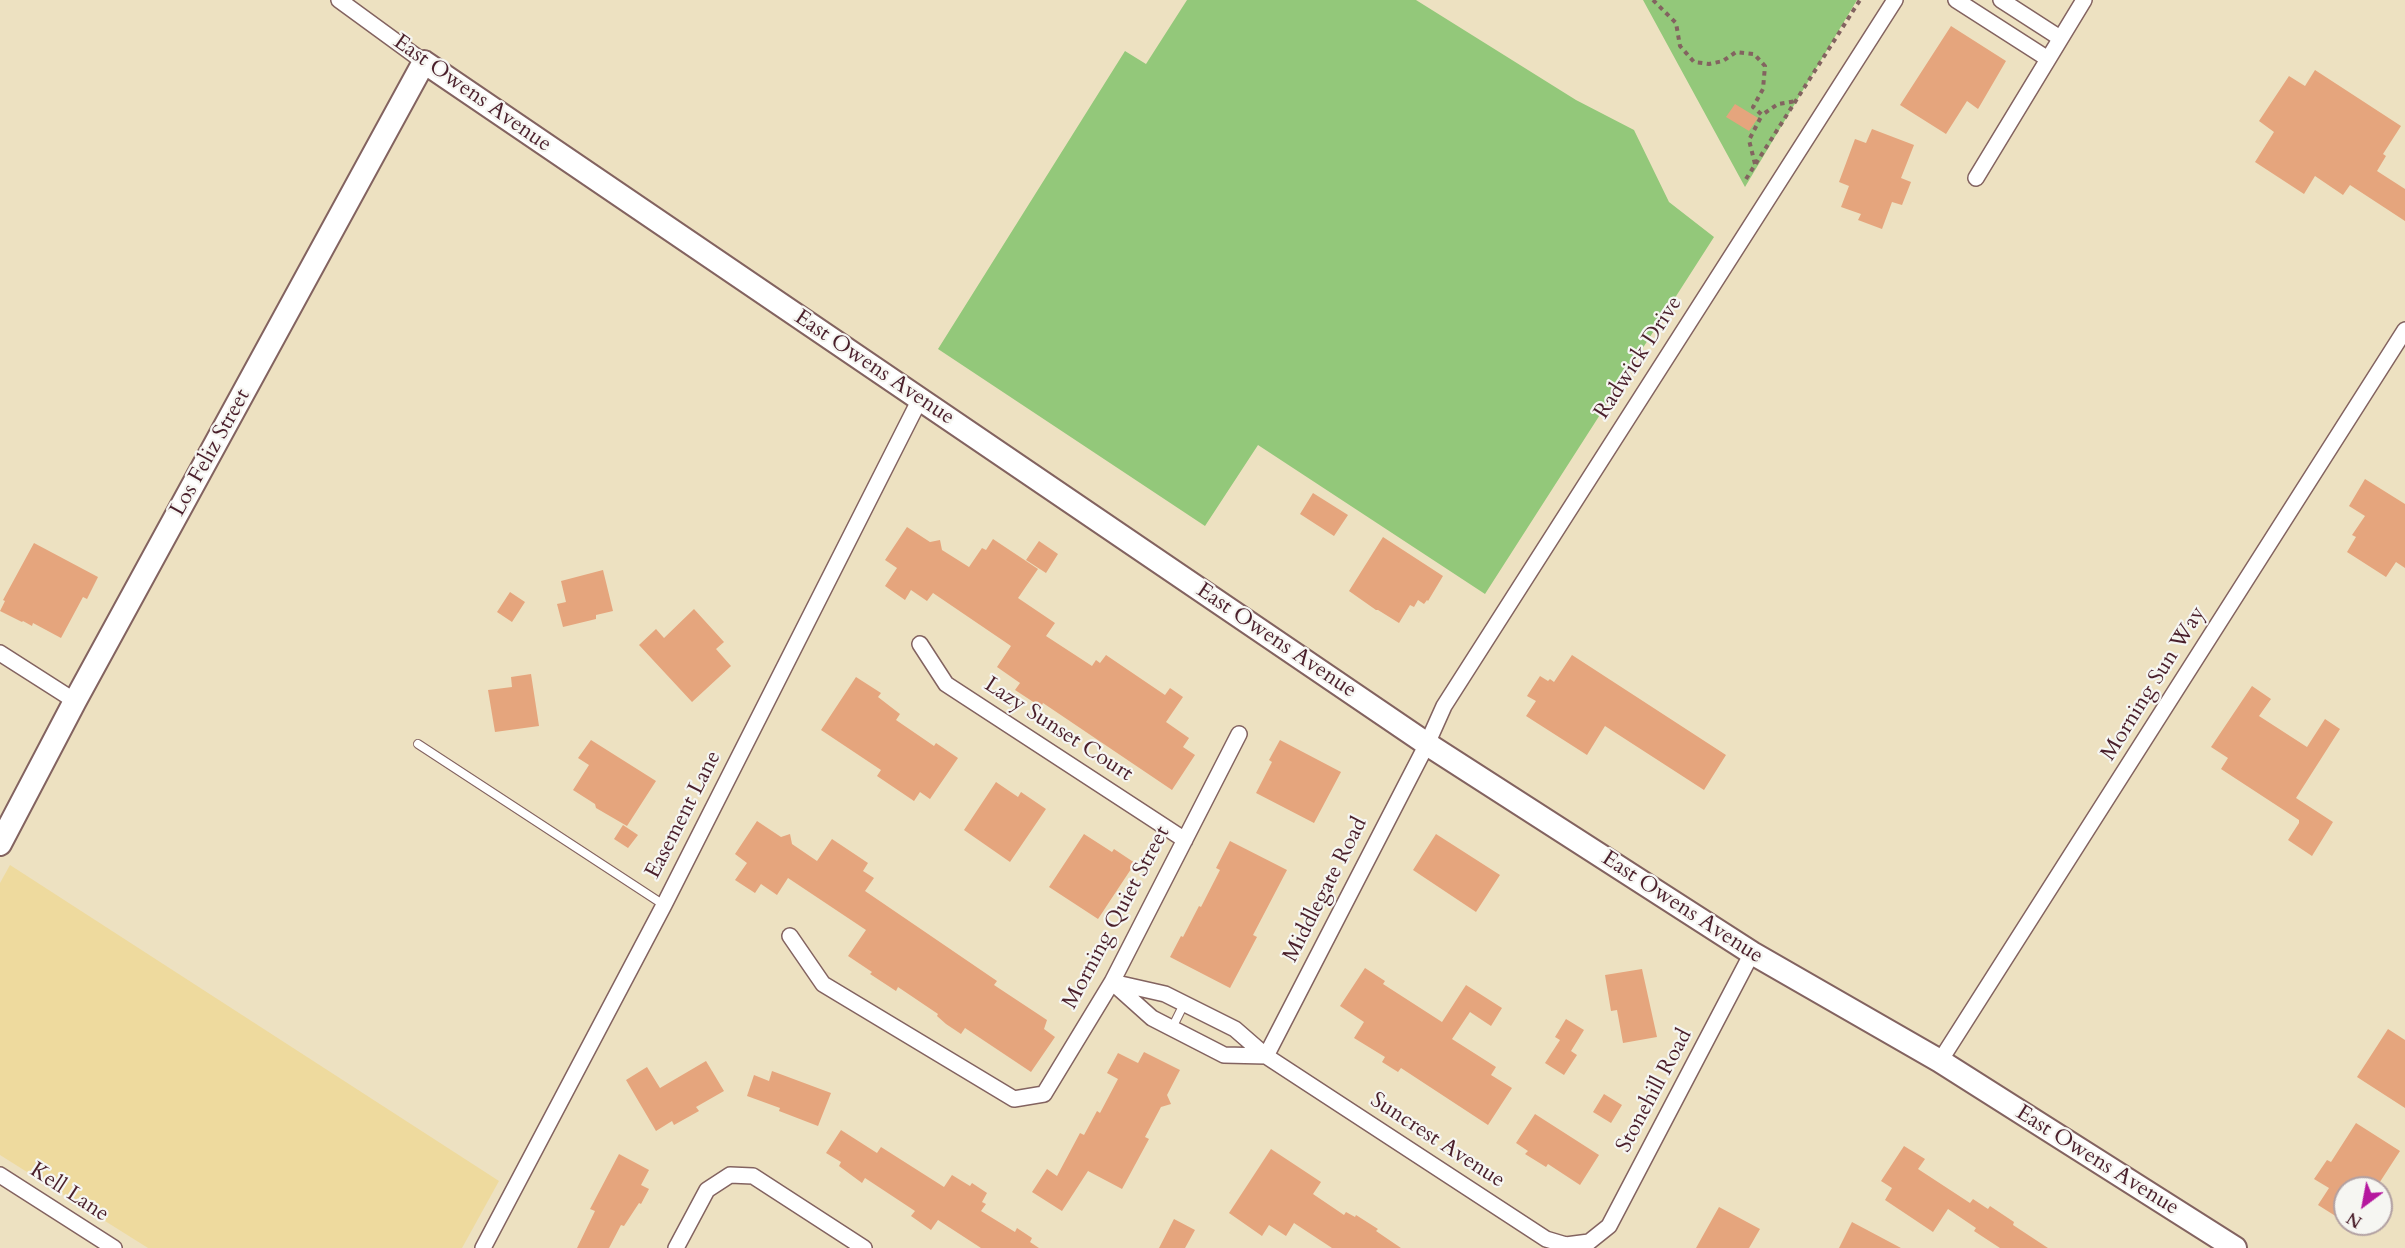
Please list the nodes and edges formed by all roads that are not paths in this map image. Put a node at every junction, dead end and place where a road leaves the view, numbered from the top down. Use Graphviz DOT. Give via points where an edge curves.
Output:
graph roads {
  1 [pos="339,0"];
  2 [pos="1895,0"];
  3 [pos="1956,0"];
  4 [pos="2001,0"];
  5 [pos="2084,0"];
  6 [pos="2060,38"];
  7 [pos="2048,59"];
  8 [pos="424,62"];
  9 [pos="1976,178"];
  10 [pos="2405,330"];
  11 [pos="920,399"];
  12 [pos="920,644"];
  13 [pos="0,653"];
  14 [pos="75,701"];
  15 [pos="1239,734"];
  16 [pos="418,744"];
  17 [pos="1427,744"];
  18 [pos="1185,840"];
  19 [pos="0,844"];
  20 [pos="664,904"];
  21 [pos="790,936"];
  22 [pos="1752,953"];
  23 [pos="1112,982"];
  24 [pos="1184,1004"];
  25 [pos="1172,1028"];
  26 [pos="1266,1056"];
  27 [pos="1940,1061"];
  28 [pos="0,1175"];
  29 [pos="1589,1242"];
  30 [pos="114,1248"];
  31 [pos="483,1248"];
  32 [pos="676,1248"];
  33 [pos="864,1248"];
  34 [pos="2235,1248"];
  1 -- 8 [label="street, East Owens Avenue"];
  2 -- 17 [label="street, Radwick Drive" via="1444,706"];
  3 -- 7 [label="street"];
  4 -- 6 [label="street"];
  5 -- 6 [label="street"];
  6 -- 7 [label="street"];
  7 -- 9 [label="street"];
  8 -- 11 [label="street, East Owens Avenue"];
  8 -- 14 [label="street, Los Feliz Street"];
  10 -- 27 [label="street, Morning Sun Way"];
  11 -- 17 [label="street, East Owens Avenue"];
  11 -- 20 [label="street, Easement Lane"];
  12 -- 18 [label="street, Lazy Sunset Court" via="946,684"];
  13 -- 14 [label="street"];
  14 -- 19 [label="street, Los Feliz Street"];
  15 -- 18 [label="street, Morning Quiet Street"];
  16 -- 20 [label="lane"];
  17 -- 22 [label="street, East Owens Avenue"];
  17 -- 26 [label="street, Middlegate Road"];
  18 -- 23 [label="street, Morning Quiet Street"];
  20 -- 31 [label="street, Easement Lane"];
  21 -- 23 [label="street, Morning Quiet Street" via="823,984 1014,1099 1044,1094"];
  22 -- 27 [label="street, East Owens Avenue"];
  22 -- 29 [label="street, Stonehill Road" via="1609,1226"];
  23 -- 24 [label="street, Suncrest Avenue" via="1165,994"];
  23 -- 25 [label="street" via="1152,1018"];
  24 -- 25 [label="lane"];
  24 -- 26 [label="street, Suncrest Avenue" via="1235,1029"];
  25 -- 26 [label="street" via="1224,1055"];
  26 -- 29 [label="street, Suncrest Avenue" via="1546,1239 1566,1245"];
  27 -- 34 [label="street, East Owens Avenue"];
  28 -- 30 [label="street, Kell Lane"];
  32 -- 33 [label="street" via="707,1190 730,1175 753,1176"];
}
